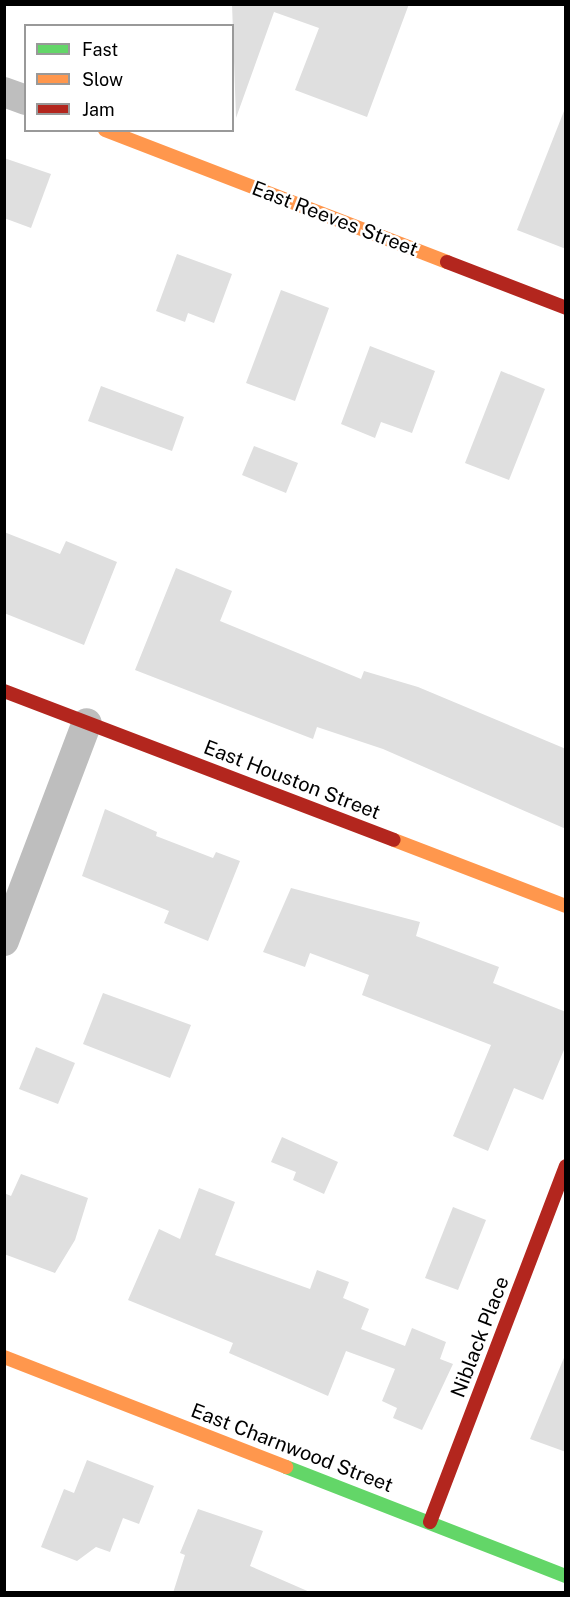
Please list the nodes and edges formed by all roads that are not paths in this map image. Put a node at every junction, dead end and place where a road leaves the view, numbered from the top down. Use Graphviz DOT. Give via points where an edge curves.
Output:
graph roads {
  1 [pos="4,92"];
  2 [pos="24,99"];
  3 [pos="110,132"];
  4 [pos="566,308"];
  5 [pos="4,691"];
  6 [pos="87,723"];
  7 [pos="566,906"];
  8 [pos="4,941"];
  9 [pos="566,1166"];
  10 [pos="4,1357"];
  11 [pos="430,1522"];
  12 [pos="566,1576"];
  1 -- 2 [label="street"];
  3 -- 4 [label="street, East Reeves Street"];
  5 -- 6 [label="street, East Houston Street"];
  6 -- 7 [label="street, East Houston Street"];
  6 -- 8 [label="street"];
  9 -- 11 [label="street, Niblack Place"];
  10 -- 11 [label="street, East Charnwood Street"];
  11 -- 12 [label="street, East Charnwood Street"];
}
